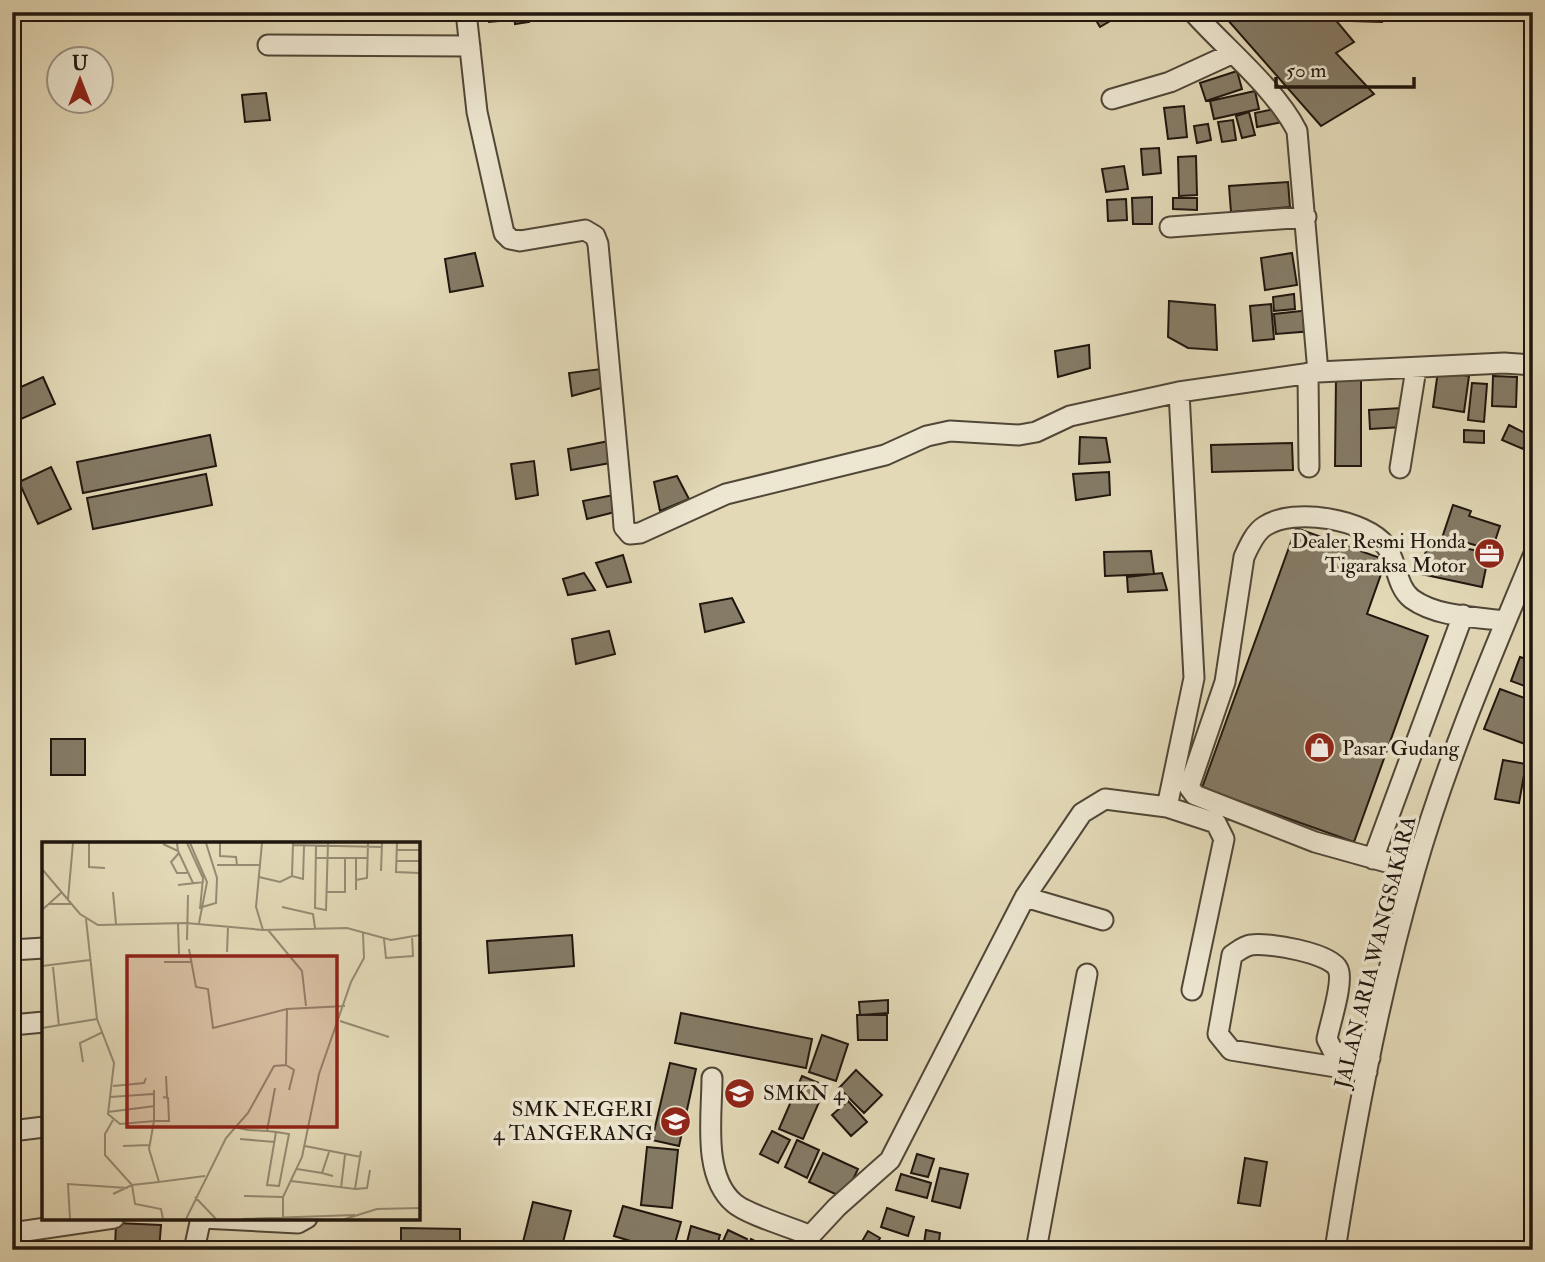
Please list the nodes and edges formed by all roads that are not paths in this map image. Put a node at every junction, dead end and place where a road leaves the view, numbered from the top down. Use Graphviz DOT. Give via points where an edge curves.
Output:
graph roads {
  1 [pos="466,12"];
  2 [pos="1194,12"];
  3 [pos="268,45"];
  4 [pos="470,46"];
  5 [pos="1231,54"];
  6 [pos="1112,99"];
  7 [pos="1306,217"];
  8 [pos="1170,227"];
  9 [pos="1533,365"];
  10 [pos="1416,369"];
  11 [pos="1313,373"];
  12 [pos="1179,392"];
  13 [pos="1309,467"];
  14 [pos="1400,467"];
  15 [pos="1533,556"];
  16 [pos="1463,615"];
  17 [pos="1506,621"];
  18 [pos="1167,807"];
  19 [pos="1373,859"];
  20 [pos="1415,870"];
  21 [pos="1025,897"];
  22 [pos="1103,920"];
  23 [pos="42,948"];
  24 [pos="12,950"];
  25 [pos="1087,974"];
  26 [pos="1192,990"];
  27 [pos="42,1022"];
  28 [pos="12,1025"];
  29 [pos="1369,1065"];
  30 [pos="712,1078"];
  31 [pos="42,1127"];
  32 [pos="12,1131"];
  33 [pos="100,1220"];
  34 [pos="201,1220"];
  35 [pos="240,1220"];
  36 [pos="303,1220"];
  37 [pos="12,1233"];
  38 [pos="803,1242"];
  39 [pos="194,1250"];
  40 [pos="1036,1250"];
  41 [pos="1335,1250"];
  1 -- 4 [label="street"];
  2 -- 5 [label="street"];
  3 -- 4 [label="street"];
  4 -- 12 [label="street" via="477,112 504,233 520,241 584,230 595,236 598,244 623,513 630,534 726,494 885,455 927,436 950,431 1019,435 1070,416"];
  5 -- 6 [label="street" via="1170,82"];
  5 -- 7 [label="street" via="1282,107 1297,131"];
  7 -- 8 [label="street"];
  7 -- 11 [label="street"];
  9 -- 10 [label="street"];
  10 -- 11 [label="street"];
  10 -- 14 [label="street"];
  11 -- 12 [label="street"];
  11 -- 13 [label="street"];
  12 -- 18 [label="street" via="1194,678"];
  15 -- 17 [label="street, JALAN ARIA WANGSAKARA"];
  16 -- 17 [label="street"];
  16 -- 19 [label="street"];
  16 -- 19 [label="street" via="1427,607 1409,597 1385,544 1367,531 1311,515 1265,526 1244,557 1225,682 1189,787 1195,796"];
  17 -- 20 [label="street, JALAN ARIA WANGSAKARA" via="1442,784"];
  18 -- 21 [label="street" via="1105,799 1092,804"];
  18 -- 26 [label="street" via="1216,823 1224,839"];
  19 -- 20 [label="street"];
  20 -- 29 [label="street, JALAN ARIA WANGSAKARA"];
  21 -- 22 [label="street"];
  21 -- 38 [label="street" via="890,1160"];
  23 -- 24 [label="street"];
  25 -- 40 [label="street"];
  27 -- 28 [label="street"];
  29 -- 29 [label="street" via="1231,1050 1218,1034 1232,955 1247,945 1264,943 1329,958 1340,979 1327,1039 1334,1051"];
  29 -- 41 [label="street, JALAN ARIA WANGSAKARA"];
  30 -- 38 [label="street" via="717,1178 734,1204"];
  31 -- 32 [label="street"];
  33 -- 37 [label="street"];
  34 -- 39 [label="street"];
  35 -- 36 [label="street"];
}
